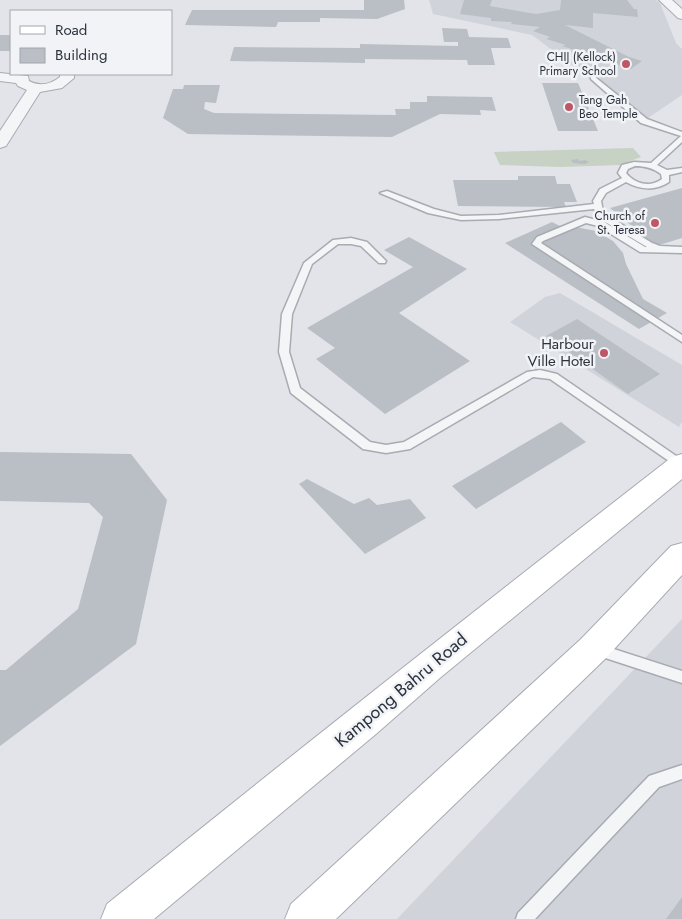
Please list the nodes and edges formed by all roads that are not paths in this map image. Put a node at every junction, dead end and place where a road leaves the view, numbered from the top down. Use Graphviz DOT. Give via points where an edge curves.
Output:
graph roads {
  1 [pos="665,0"];
  2 [pos="682,15"];
  3 [pos="67,75"];
  4 [pos="25,76"];
  5 [pos="0,78"];
  6 [pos="593,78"];
  7 [pos="36,88"];
  8 [pos="682,136"];
  9 [pos="0,143"];
  10 [pos="652,166"];
  11 [pos="682,170"];
  12 [pos="665,173"];
  13 [pos="626,179"];
  14 [pos="384,193"];
  15 [pos="597,206"];
  16 [pos="659,248"];
  17 [pos="682,250"];
  18 [pos="382,261"];
  19 [pos="682,339"];
  20 [pos="682,465"];
  21 [pos="682,555"];
  22 [pos="593,649"];
  23 [pos="682,677"];
  24 [pos="682,772"];
  25 [pos="122,919"];
  26 [pos="306,919"];
  27 [pos="524,919"];
  1 -- 2 [label="street"];
  3 -- 7 [label="street" via="59,85"];
  4 -- 5 [label="street"];
  4 -- 7 [label="street" via="25,85"];
  6 -- 8 [label="lane" via="644,121"];
  7 -- 9 [label="street"];
  8 -- 10 [label="lane"];
  10 -- 12 [label="lane"];
  10 -- 13 [label="lane" via="629,165 622,173"];
  11 -- 12 [label="lane"];
  12 -- 13 [label="lane" via="666,180 659,185 638,184"];
  13 -- 15 [label="lane" via="603,191"];
  14 -- 15 [label="lane" via="431,211 461,218"];
  15 -- 16 [label="lane" via="605,218"];
  16 -- 17 [label="lane"];
  16 -- 19 [label="lane" via="643,250 601,224 585,220 540,239 536,244"];
  18 -- 20 [label="lane" via="364,244 336,242 308,263 287,314 284,352 294,390 367,446 386,449 406,446 531,374 540,373 553,376"];
  20 -- 25 [label="main road, Kampong Bahru Road" via="429,666"];
  21 -- 22 [label="main road"];
  22 -- 23 [label="lane"];
  22 -- 26 [label="main road"];
  24 -- 27 [label="lane" via="654,781"];
}
